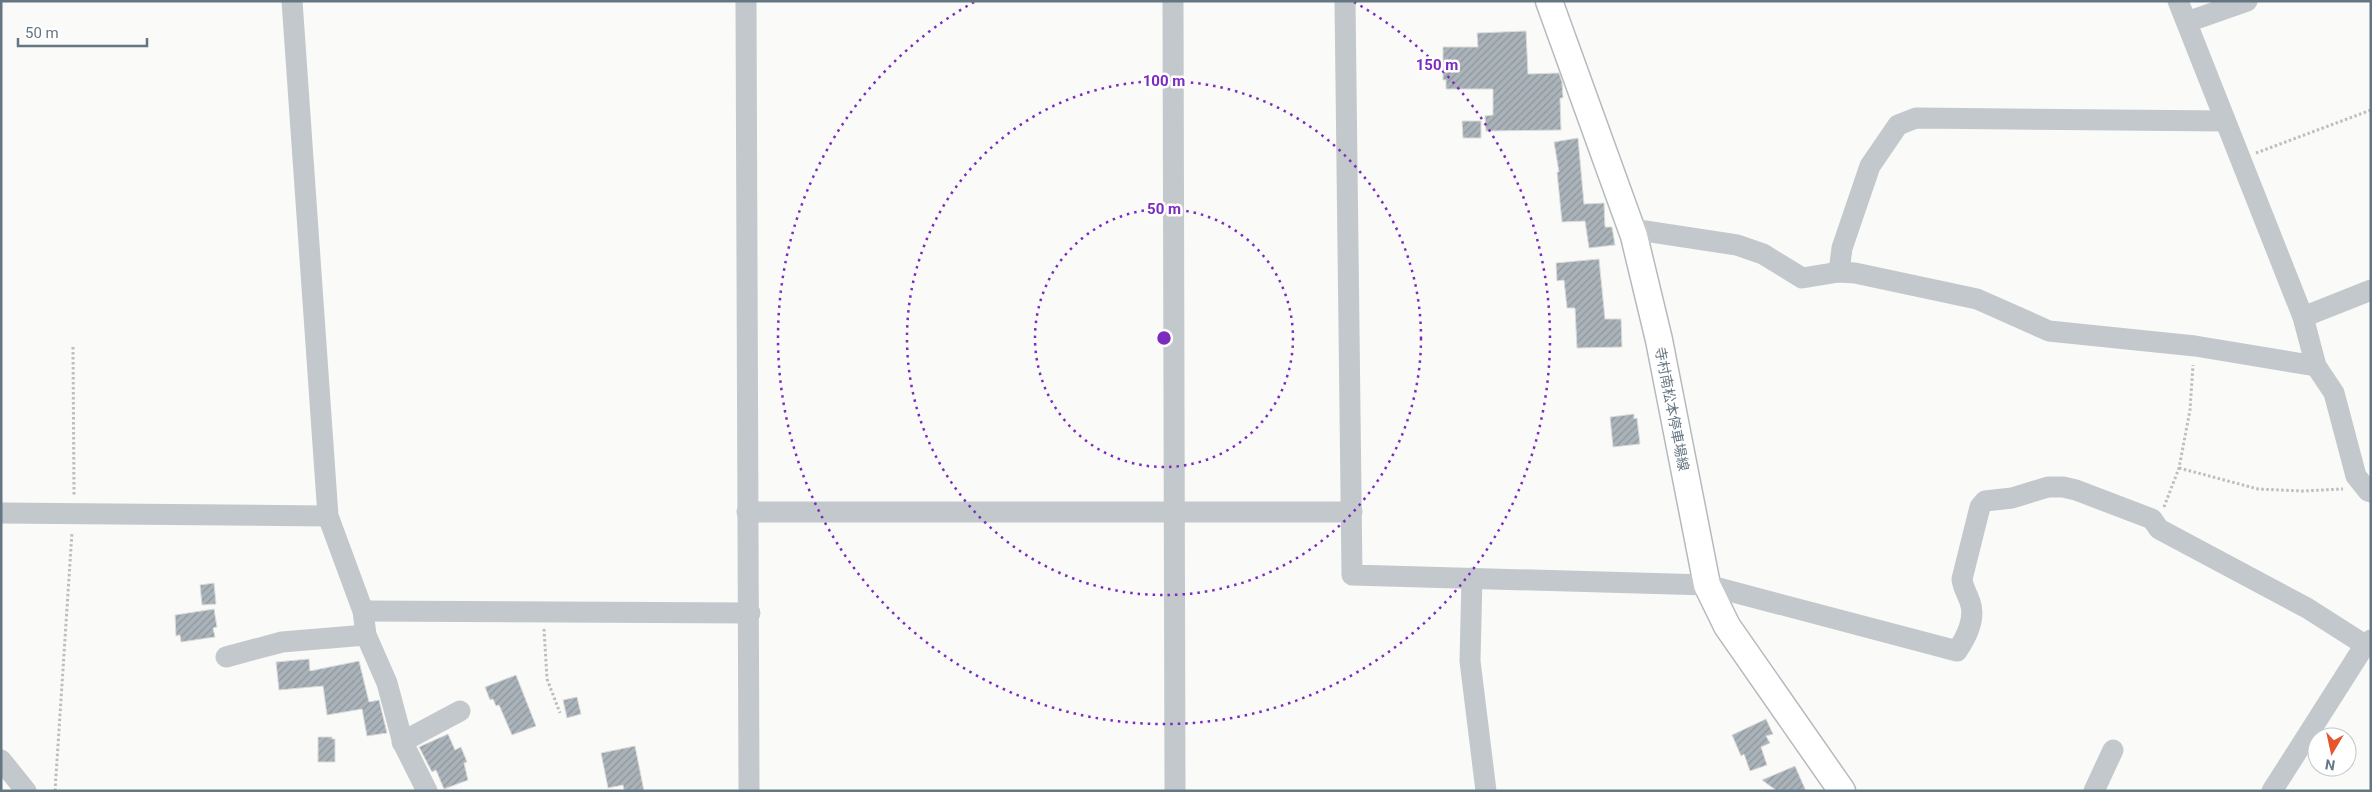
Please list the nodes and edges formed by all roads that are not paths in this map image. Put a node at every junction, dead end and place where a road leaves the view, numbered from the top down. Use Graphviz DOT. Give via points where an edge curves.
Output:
graph roads {
  1 [pos="292,1"];
  2 [pos="746,1"];
  3 [pos="1173,1"];
  4 [pos="1345,1"];
  5 [pos="1549,1"];
  6 [pos="2178,1"];
  7 [pos="2247,1"];
  8 [pos="2187,22"];
  9 [pos="2225,121"];
  10 [pos="1632,229"];
  11 [pos="1839,272"];
  12 [pos="2371,290"];
  13 [pos="2303,316"];
  14 [pos="2316,366"];
  15 [pos="2368,490"];
  16 [pos="747,512"];
  17 [pos="1352,512"];
  18 [pos="1,513"];
  19 [pos="1173,513"];
  20 [pos="328,516"];
  21 [pos="1472,578"];
  22 [pos="1707,585"];
  23 [pos="363,610"];
  24 [pos="750,613"];
  25 [pos="366,635"];
  26 [pos="2368,642"];
  27 [pos="226,657"];
  28 [pos="460,712"];
  29 [pos="402,742"];
  30 [pos="2113,750"];
  31 [pos="1,760"];
  32 [pos="26,791"];
  33 [pos="427,791"];
  34 [pos="749,791"];
  35 [pos="1175,791"];
  36 [pos="1486,791"];
  37 [pos="1842,791"];
  38 [pos="2094,791"];
  39 [pos="2272,791"];
  1 -- 20 [label="street"];
  2 -- 16 [label="street"];
  3 -- 19 [label="street"];
  4 -- 17 [label="street"];
  5 -- 10 [label="main road, 寺村南松本停車場線"];
  6 -- 8 [label="street"];
  7 -- 8 [label="street"];
  8 -- 9 [label="street"];
  9 -- 11 [label="street" via="1916,118 1898,125 1870,166 1842,248"];
  9 -- 13 [label="street"];
  10 -- 11 [label="street" via="1737,245 1763,254 1802,278"];
  10 -- 22 [label="main road, 寺村南松本停車場線" via="1659,340"];
  11 -- 14 [label="street" via="1977,299 2049,331 2195,346"];
  12 -- 13 [label="street"];
  13 -- 14 [label="street"];
  14 -- 15 [label="street" via="2334,393 2356,476"];
  16 -- 19 [label="street"];
  16 -- 24 [label="street"];
  17 -- 19 [label="street"];
  17 -- 21 [label="street" via="1352,575"];
  18 -- 20 [label="street"];
  19 -- 35 [label="street"];
  20 -- 23 [label="street"];
  21 -- 22 [label="street"];
  21 -- 36 [label="street" via="1470,661"];
  22 -- 26 [label="street" via="1957,651 1966,638 1972,612 1962,579 1980,507 1985,501 2012,498 2048,487 2063,487 2152,519 2159,529"];
  22 -- 37 [label="main road, 寺村南松本停車場線" via="1727,626"];
  23 -- 24 [label="street"];
  23 -- 25 [label="street"];
  24 -- 34 [label="street"];
  25 -- 27 [label="street" via="282,642"];
  25 -- 29 [label="street" via="386,683"];
  26 -- 39 [label="street"];
  28 -- 29 [label="street"];
  29 -- 33 [label="street"];
  30 -- 38 [label="street"];
  31 -- 32 [label="street"];
}
